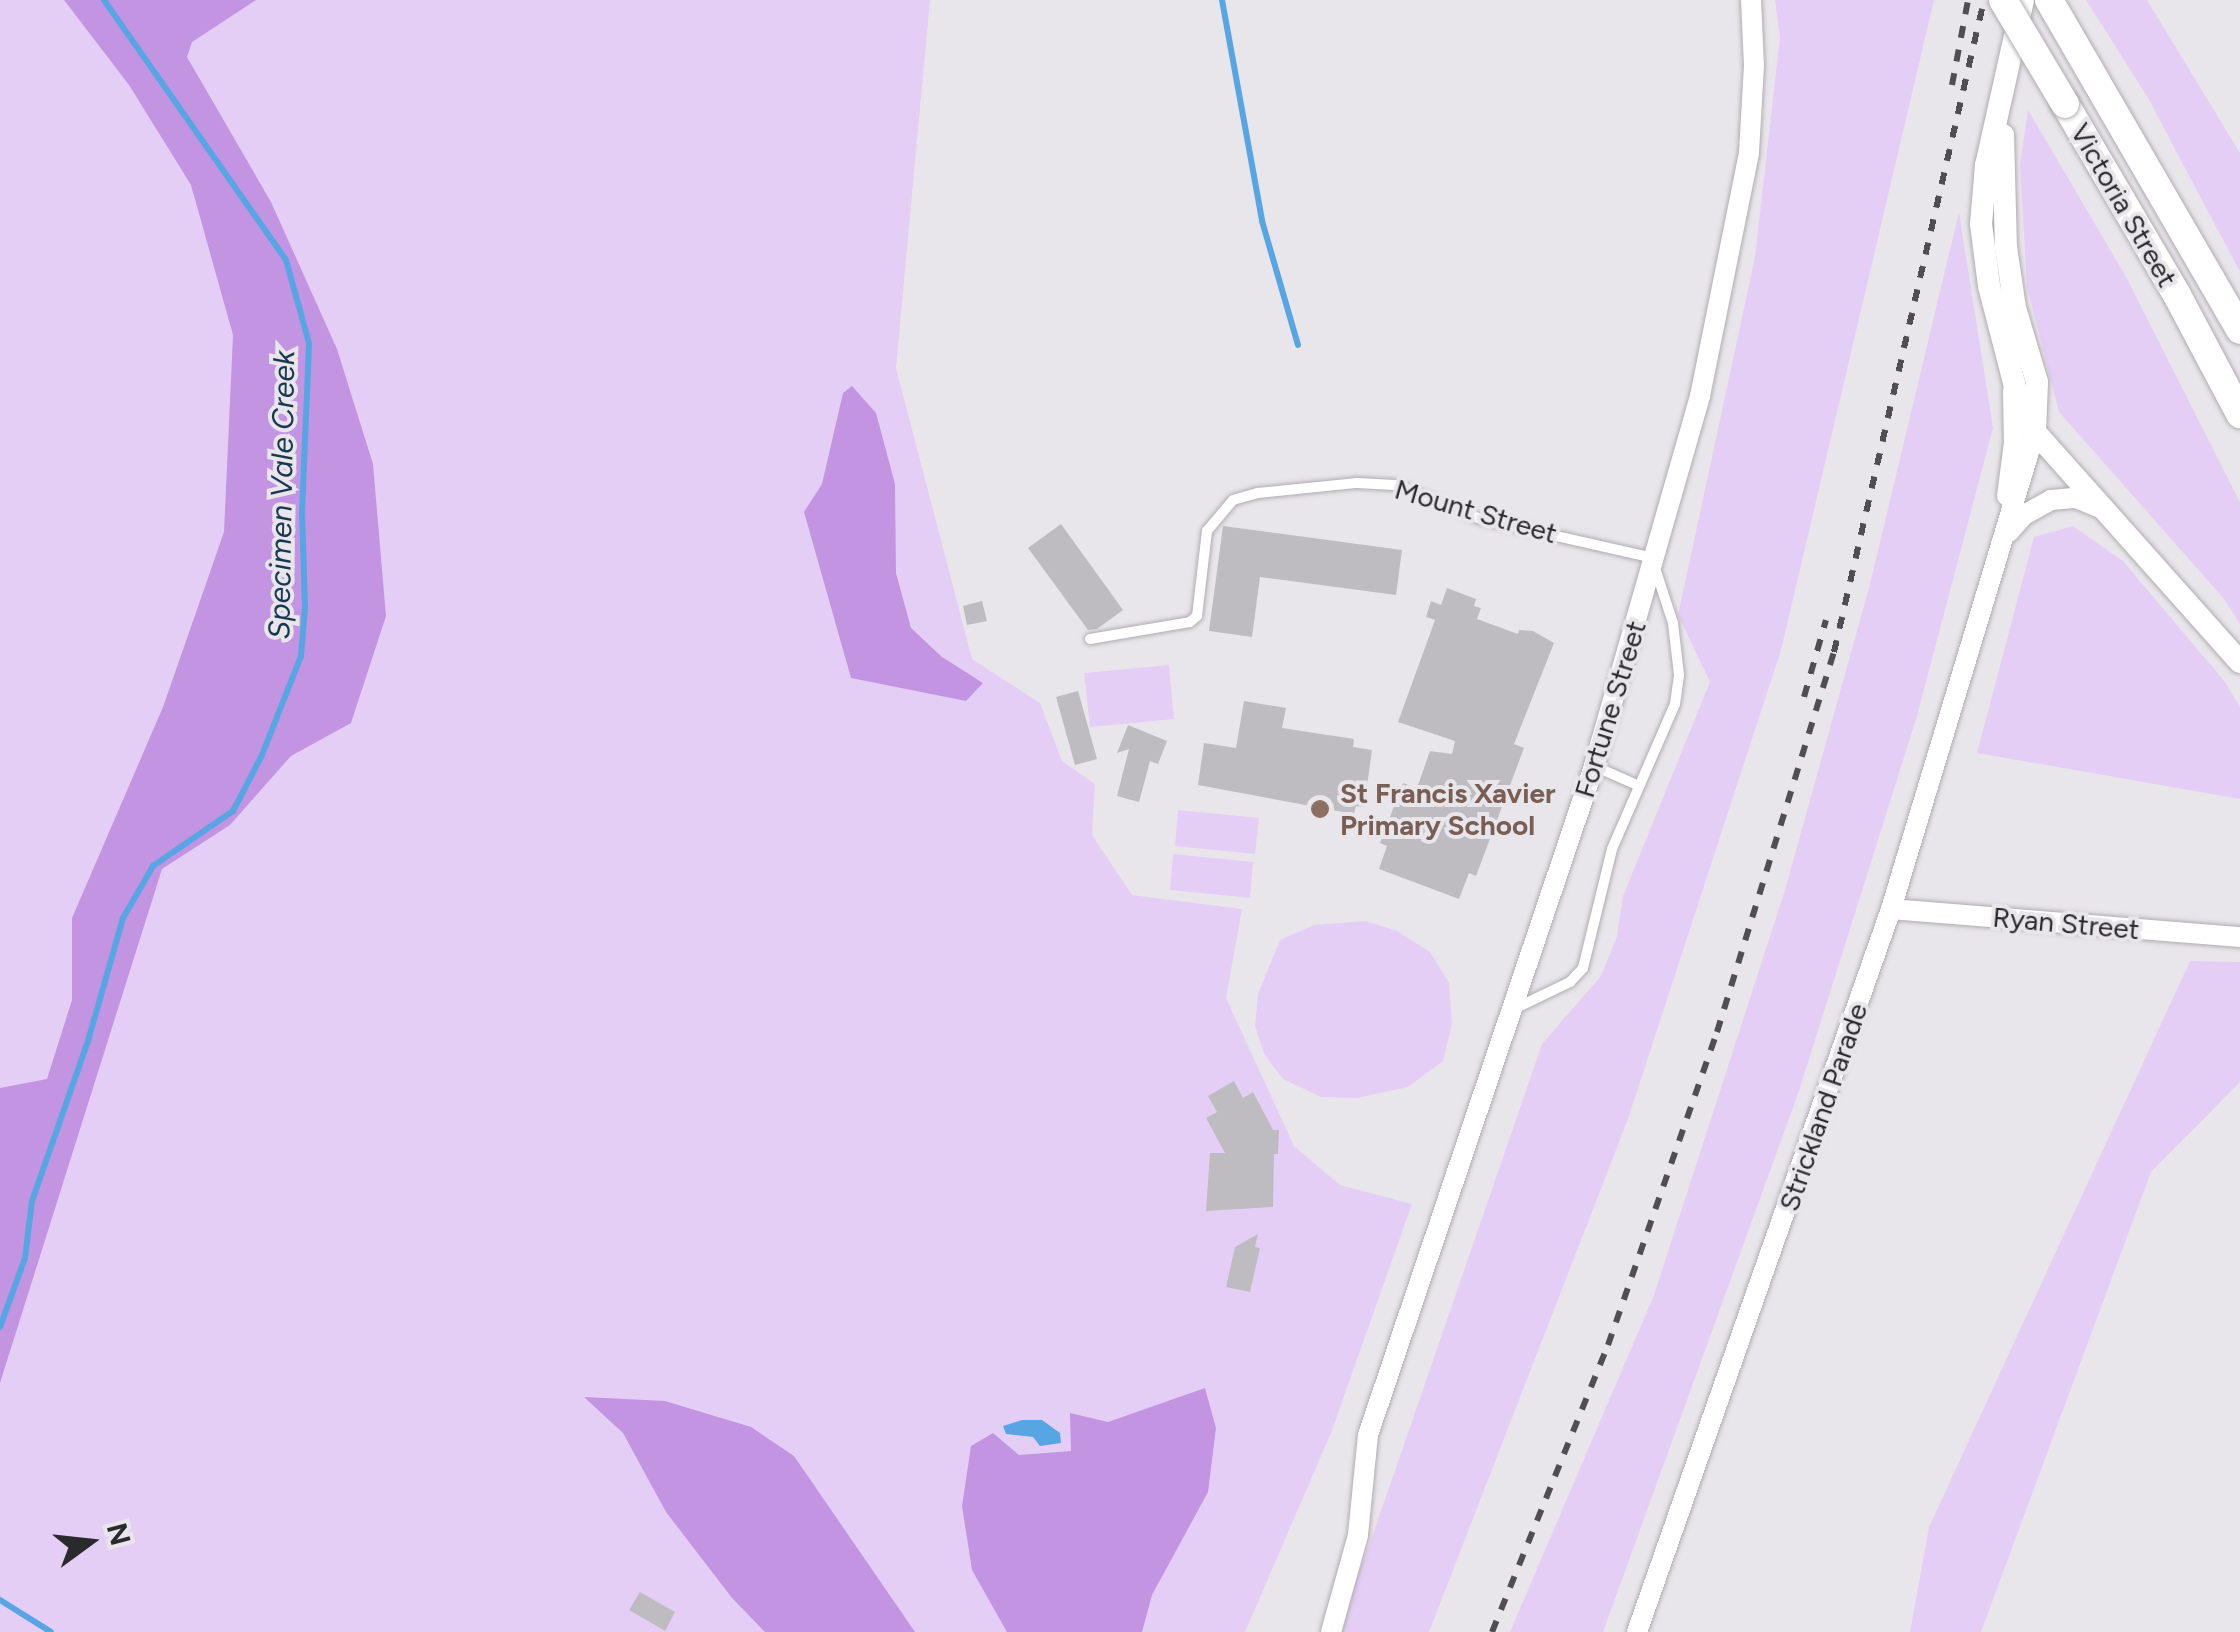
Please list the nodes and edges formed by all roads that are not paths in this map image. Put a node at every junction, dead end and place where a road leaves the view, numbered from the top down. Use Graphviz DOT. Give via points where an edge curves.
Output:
graph roads {
  1 [pos="1752,0"];
  2 [pos="2002,0"];
  3 [pos="2023,0"];
  4 [pos="2049,0"];
  5 [pos="2009,73"];
  6 [pos="2240,330"];
  7 [pos="2009,368"];
  8 [pos="2240,414"];
  9 [pos="2035,432"];
  10 [pos="2114,519"];
  11 [pos="2000,549"];
  12 [pos="1654,561"];
  13 [pos="1991,576"];
  14 [pos="1090,639"];
  15 [pos="2240,662"];
  16 [pos="1594,766"];
  17 [pos="1637,785"];
  18 [pos="1892,909"];
  19 [pos="2240,937"];
  20 [pos="1516,1008"];
  21 [pos="1331,1632"];
  22 [pos="1637,1632"];
  1 -- 12 [label="street, Fortune Street" via="1754,66 1738,225"];
  2 -- 8 [label="main road, Victoria Street, bridge" via="2177,294"];
  3 -- 5 [label="street, Strickland Parade"];
  4 -- 6 [label="main road, Victoria Street"];
  5 -- 7 [label="street, Strickland Parade" via="1986,165 1981,224"];
  5 -- 9 [label="street, Strickland Parade" via="2004,232 2011,291 2037,382"];
  7 -- 9 [label="street, Strickland Parade"];
  7 -- 13 [label="street, Strickland Parade" via="2012,462"];
  9 -- 10 [label="street"];
  9 -- 11 [label="street, Strickland Parade"];
  10 -- 11 [label="street" via="2084,500 2051,500 2018,520"];
  10 -- 15 [label="street"];
  11 -- 13 [label="street, Strickland Parade"];
  12 -- 14 [label="lane, Mount Street" via="1471,516 1395,485 1258,493 1233,500 1208,531 1197,616"];
  12 -- 16 [label="street, Fortune Street"];
  12 -- 17 [label="lane" via="1673,623 1679,692"];
  13 -- 18 [label="street, Strickland Parade"];
  16 -- 17 [label="lane"];
  16 -- 20 [label="street, Fortune Street"];
  17 -- 20 [label="lane" via="1602,878 1583,968 1564,986"];
  18 -- 19 [label="street, Ryan Street"];
  18 -- 22 [label="street, Strickland Parade"];
  20 -- 21 [label="street, Fortune Street" via="1368,1435 1358,1535"];
}
